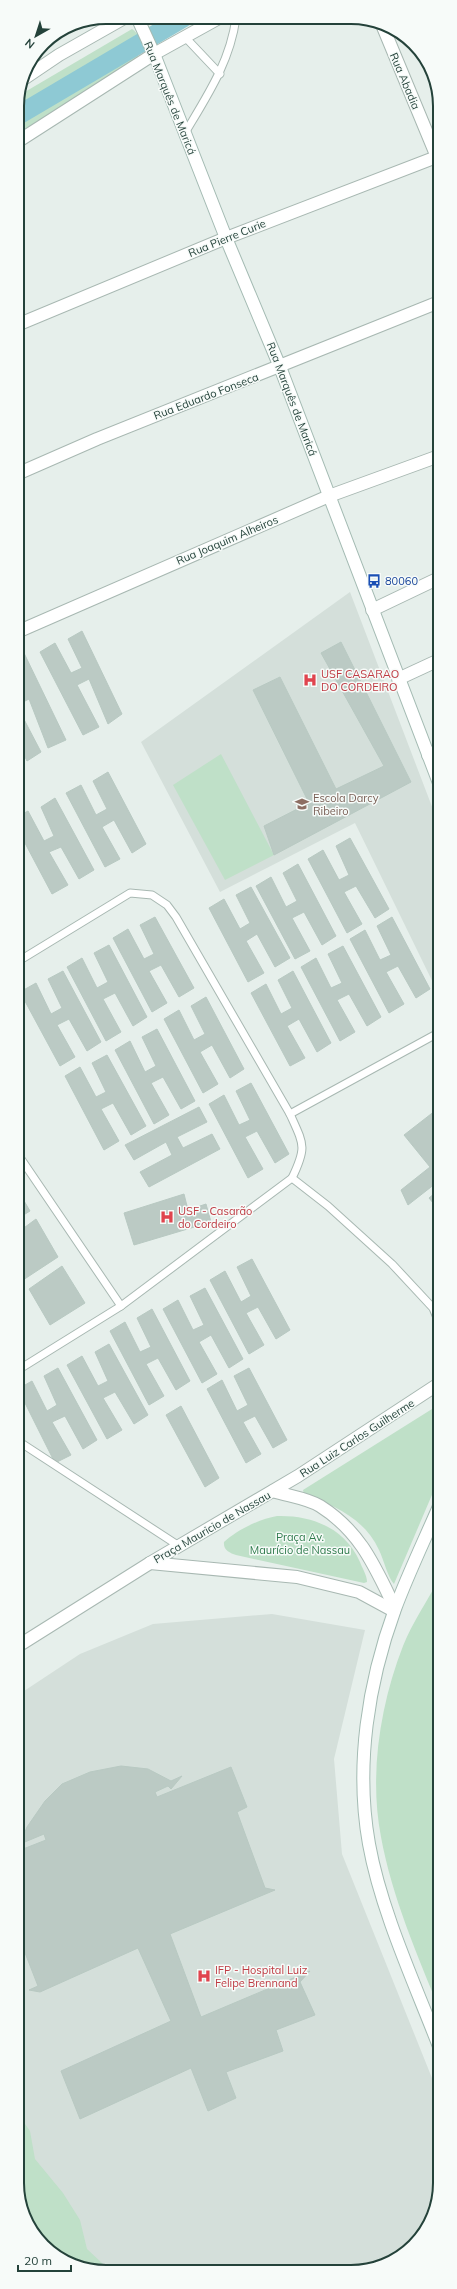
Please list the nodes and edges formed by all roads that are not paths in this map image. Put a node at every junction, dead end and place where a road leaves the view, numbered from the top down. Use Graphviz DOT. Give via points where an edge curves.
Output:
graph roads {
  1 [pos="114,24"];
  2 [pos="140,24"];
  3 [pos="208,24"];
  4 [pos="235,24"];
  5 [pos="385,31"];
  6 [pos="185,37"];
  7 [pos="153,52"];
  8 [pos="220,74"];
  9 [pos="30,75"];
  10 [pos="185,134"];
  11 [pos="24,137"];
  12 [pos="433,144"];
  13 [pos="433,158"];
  14 [pos="226,238"];
  15 [pos="433,304"];
  16 [pos="24,322"];
  17 [pos="280,367"];
  18 [pos="433,458"];
  19 [pos="24,471"];
  20 [pos="329,496"];
  21 [pos="433,581"];
  22 [pos="372,610"];
  23 [pos="24,629"];
  24 [pos="433,663"];
  25 [pos="398,679"];
  26 [pos="433,753"];
  27 [pos="428,755"];
  28 [pos="433,768"];
  29 [pos="24,958"];
  30 [pos="433,1036"];
  31 [pos="290,1114"];
  32 [pos="24,1162"];
  33 [pos="292,1178"];
  34 [pos="121,1306"];
  35 [pos="433,1308"];
  36 [pos="24,1366"];
  37 [pos="433,1388"];
  38 [pos="24,1445"];
  39 [pos="273,1491"];
  40 [pos="433,1520"];
  41 [pos="179,1546"];
  42 [pos="150,1563"];
  43 [pos="394,1610"];
  44 [pos="24,1642"];
  45 [pos="433,2031"];
  1 -- 9 [label="street"];
  2 -- 7 [label="street, Rua Marquês de Maricá"];
  3 -- 6 [label="street"];
  4 -- 8 [label="lane" via="233,39"];
  5 -- 12 [label="street, Rua Abadia"];
  6 -- 7 [label="street"];
  6 -- 8 [label="lane"];
  7 -- 10 [label="street, Rua Marquês de Maricá"];
  7 -- 11 [label="street"];
  8 -- 10 [label="lane"];
  10 -- 14 [label="street, Rua Marquês de Maricá"];
  13 -- 14 [label="street, Rua Pierre Curie"];
  14 -- 16 [label="street, Rua Pierre Curie"];
  14 -- 17 [label="street, Rua Marquês de Maricá"];
  15 -- 17 [label="street, Rua Eduardo Fonseca"];
  17 -- 19 [label="street, Rua Eduardo Fonseca" via="104,436"];
  17 -- 20 [label="street, Rua Marquês de Maricá"];
  18 -- 20 [label="street, Rua Joaquim Alheiros"];
  20 -- 22 [label="street, Rua Marquês de Maricá"];
  20 -- 23 [label="street, Rua Joaquim Alheiros"];
  21 -- 22 [label="street"];
  22 -- 25 [label="street, Rua Marquês de Maricá"];
  24 -- 25 [label="street"];
  25 -- 27 [label="street, Rua Marquês de Maricá"];
  26 -- 27 [label="street"];
  27 -- 28 [label="street, Rua Marquês de Maricá"];
  29 -- 31 [label="lane" via="130,893 152,895 167,905 176,917"];
  30 -- 31 [label="lane"];
  31 -- 33 [label="lane" via="303,1143 303,1156"];
  32 -- 34 [label="lane"];
  33 -- 34 [label="lane"];
  33 -- 35 [label="lane" via="328,1206 392,1264"];
  34 -- 36 [label="lane"];
  37 -- 39 [label="street, Rua Luiz Carlos Guilherme"];
  38 -- 41 [label="lane"];
  39 -- 41 [label="street, Praça Mauricio de Nassau"];
  39 -- 43 [label="street, Praça Mauricio de Nassau" via="319,1506 348,1529 370,1555"];
  40 -- 43 [label="street"];
  41 -- 42 [label="street, Praça Mauricio de Nassau"];
  42 -- 43 [label="street, Praça Mauricio de Nassau" via="296,1577 359,1592"];
  42 -- 44 [label="street"];
  43 -- 45 [label="street" via="370,1701 363,1783 369,1843 382,1896"];
}
